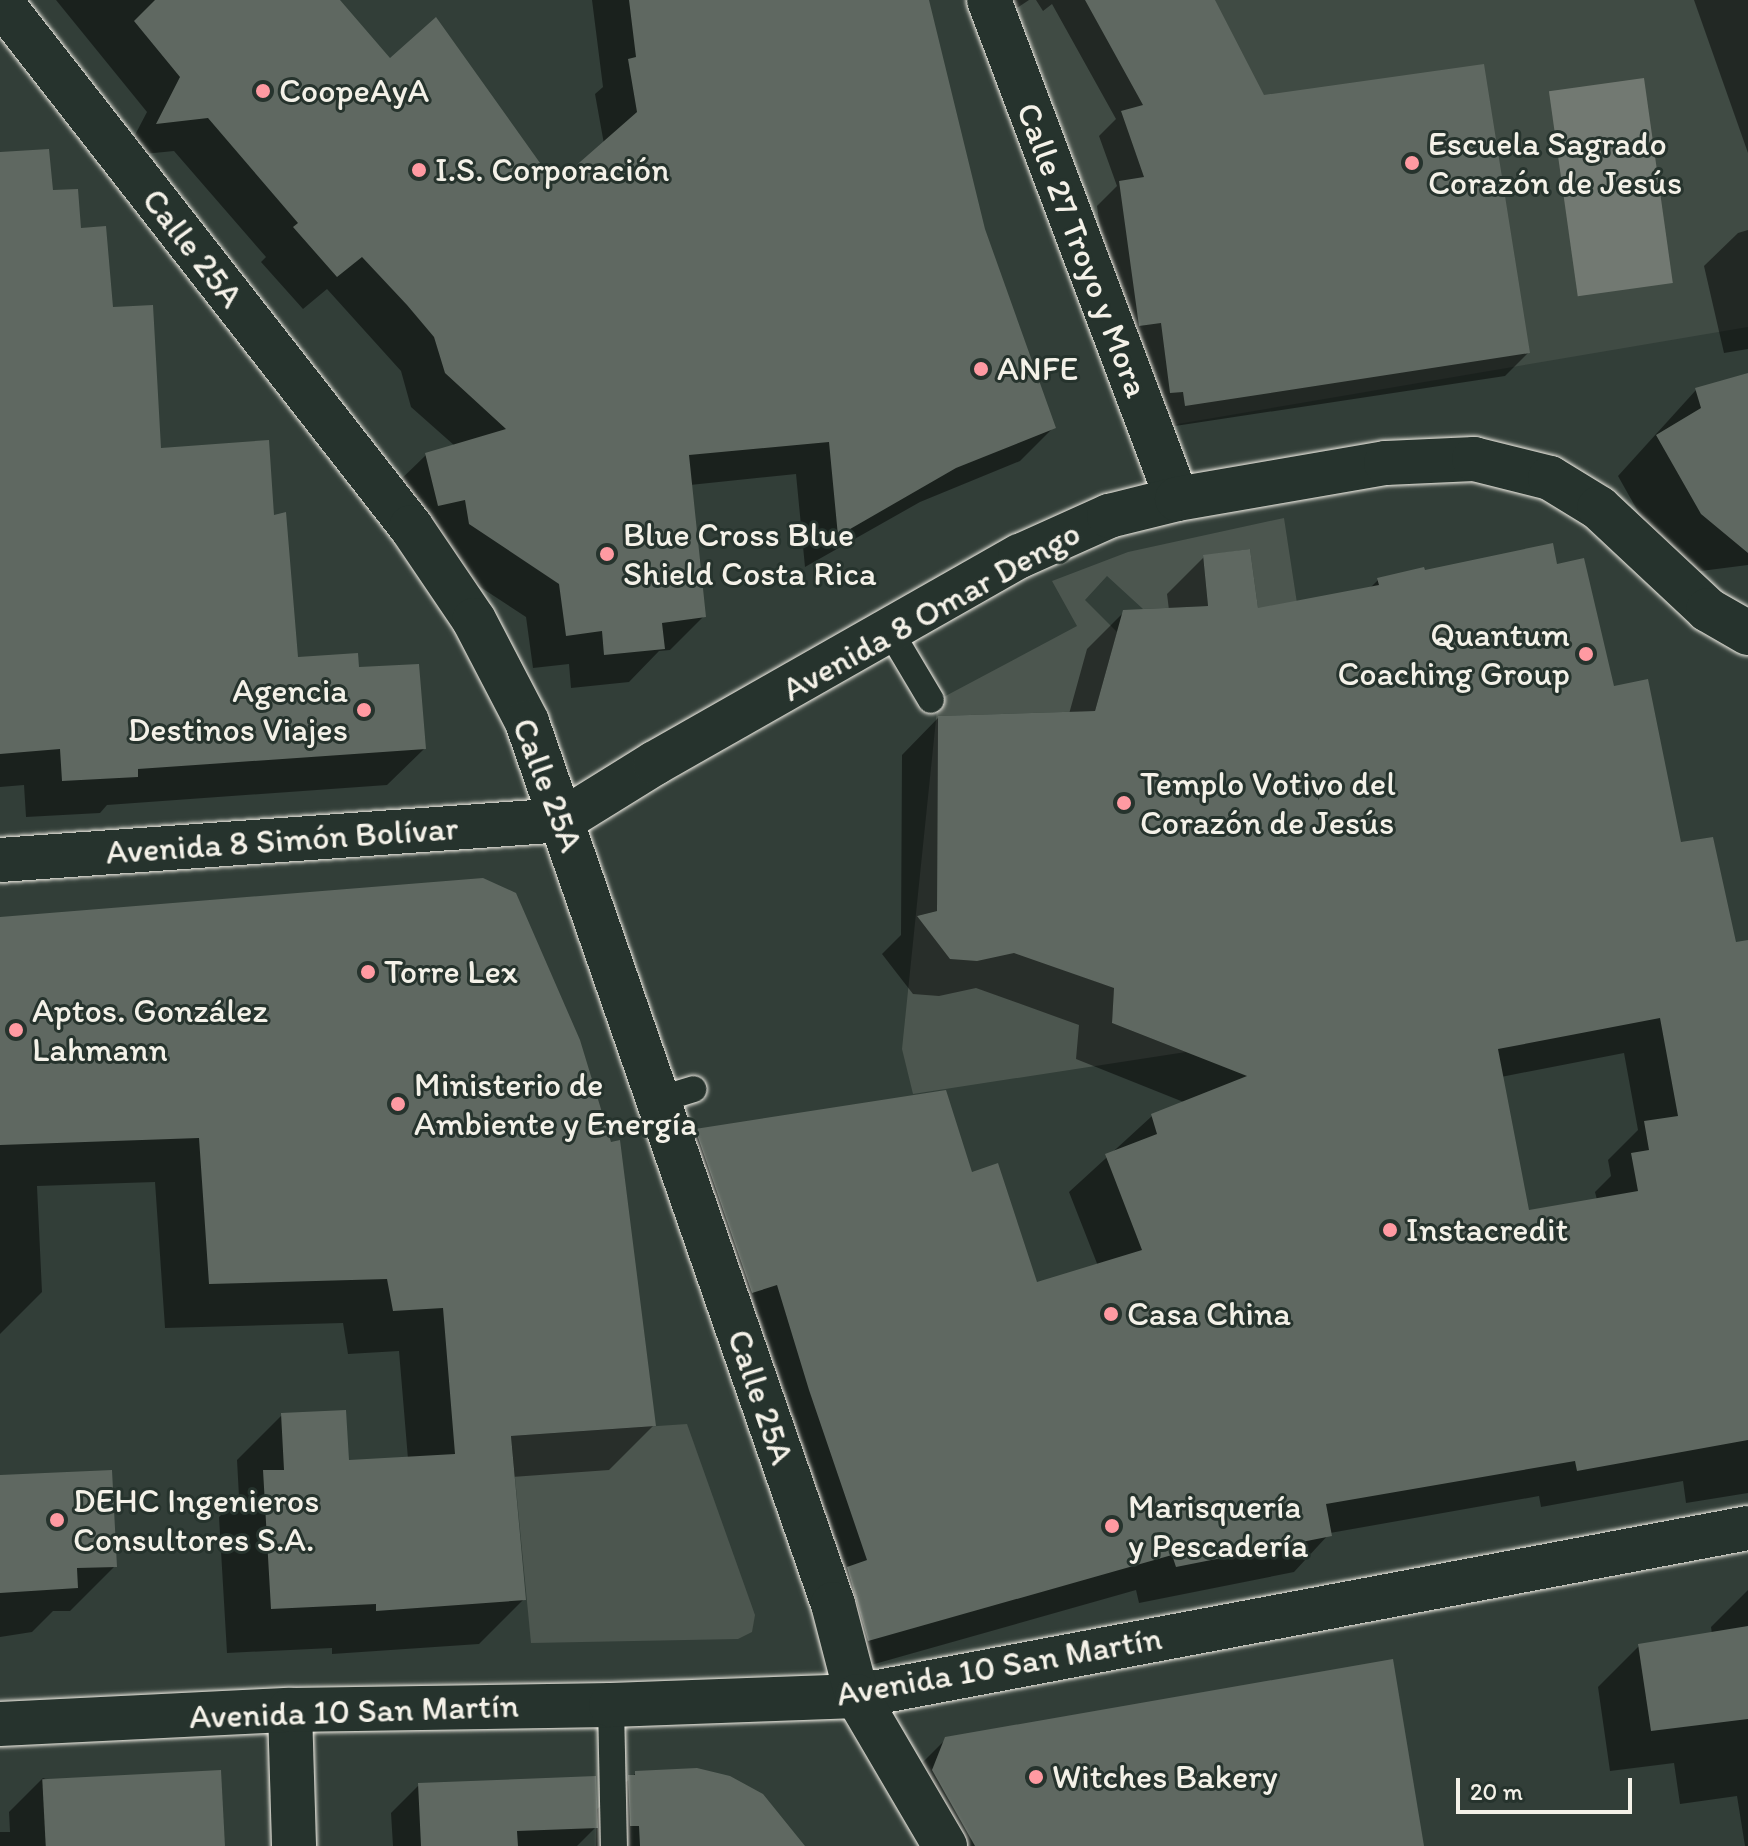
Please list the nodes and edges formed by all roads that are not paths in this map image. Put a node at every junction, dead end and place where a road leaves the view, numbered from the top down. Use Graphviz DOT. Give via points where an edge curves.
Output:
graph roads {
  1 [pos="989,0"];
  2 [pos="0,1"];
  3 [pos="1177,499"];
  4 [pos="890,631"];
  5 [pos="1748,633"];
  6 [pos="931,700"];
  7 [pos="563,820"];
  8 [pos="0,860"];
  9 [pos="1748,1528"];
  10 [pos="857,1696"];
  11 [pos="611,1705"];
  12 [pos="290,1710"];
  13 [pos="0,1724"];
  14 [pos="294,1846"];
  15 [pos="614,1846"];
  16 [pos="945,1846"];
  1 -- 3 [label="street, Calle 27 Troyo y Mora"];
  2 -- 7 [label="street, Calle 25A" via="411,527 474,620 527,722"];
  3 -- 4 [label="street, Avenida 8 Omar Dengo" via="1109,516 1020,556"];
  3 -- 5 [label="street, Avenida 8 Omar Dengo" via="1386,463 1474,459 1509,465 1550,478 1599,508 1708,610"];
  4 -- 6 [label="lane"];
  4 -- 7 [label="street, Avenida 8 Omar Dengo"];
  7 -- 8 [label="street, Avenida 8 Simón Bolívar"];
  7 -- 10 [label="street, Calle 25A" via="676,1094"];
  9 -- 10 [label="street, Avenida 10 San Martín"];
  10 -- 11 [label="street, Avenida 10 San Martín"];
  10 -- 16 [label="street, Calle 25A"];
  11 -- 12 [label="street, Avenida 10 San Martín"];
  11 -- 15 [label="lane"];
  12 -- 13 [label="street, Avenida 10 San Martín"];
  12 -- 14 [label="street"];
}
